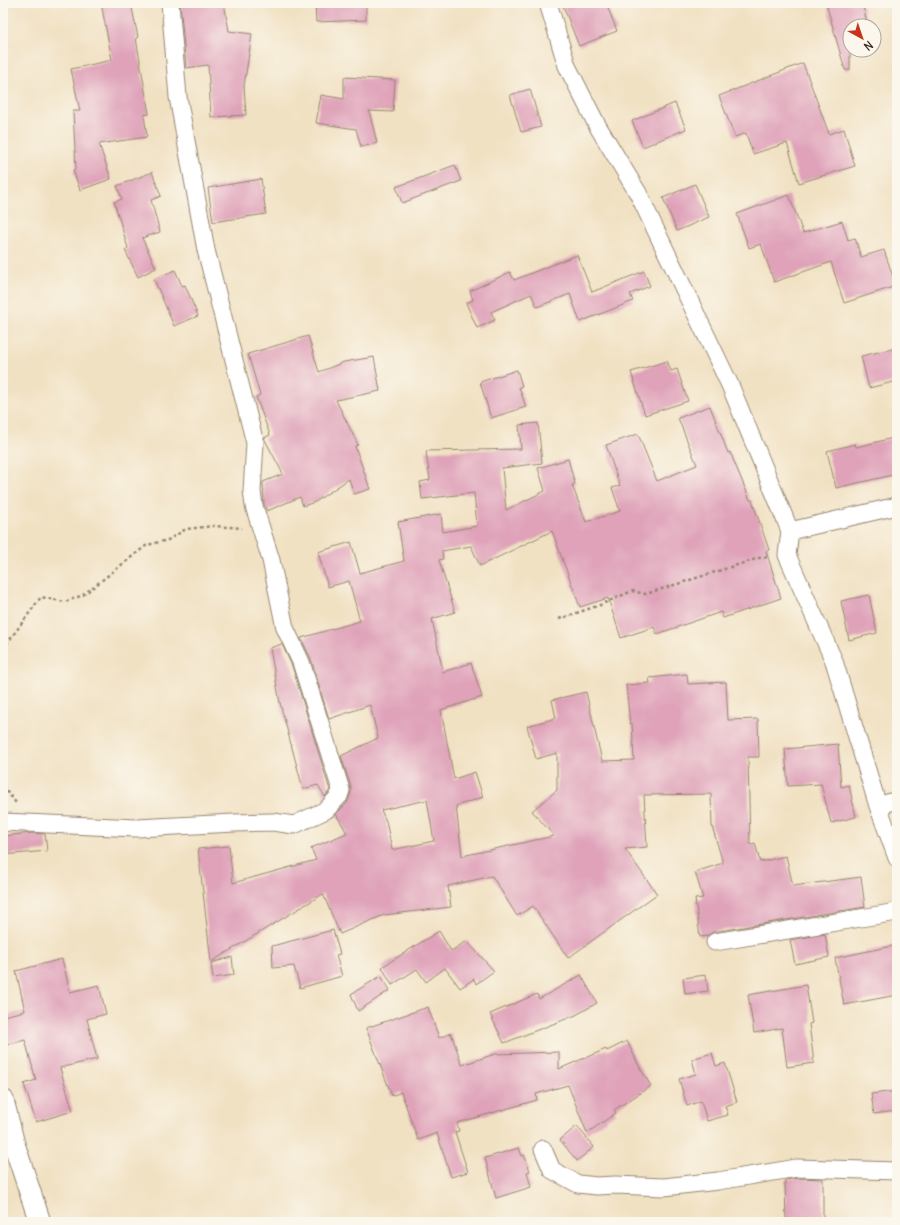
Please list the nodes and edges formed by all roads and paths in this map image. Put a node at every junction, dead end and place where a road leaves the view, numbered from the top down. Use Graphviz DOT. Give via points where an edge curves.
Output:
graph roads {
  1 [pos="170,3"];
  2 [pos="548,3"];
  3 [pos="897,506"];
  4 [pos="260,530"];
  5 [pos="790,531"];
  6 [pos="787,556"];
  7 [pos="559,619"];
  8 [pos="3,650"];
  9 [pos="897,800"];
  10 [pos="878,806"];
  11 [pos="3,822"];
  12 [pos="897,858"];
  13 [pos="897,912"];
  14 [pos="715,942"];
  15 [pos="3,1100"];
  16 [pos="544,1149"];
  17 [pos="897,1171"];
  18 [pos="40,1222"];
  1 -- 4 [label="street" via="178,97 206,250 254,443 252,490"];
  2 -- 5 [label="street" via="567,66 597,125 638,193 730,385"];
  3 -- 5 [label="street"];
  4 -- 8 [label="path" via="214,526 186,529 168,540 147,545 83,595 65,602 41,597"];
  4 -- 11 [label="street" via="271,560 285,628 311,694 341,790 339,796 326,810 294,825 273,822 137,828"];
  5 -- 6 [label="street"];
  6 -- 7 [label="path" via="759,558 646,594 632,591"];
  6 -- 10 [label="street" via="834,661"];
  9 -- 10 [label="street"];
  10 -- 12 [label="street"];
  13 -- 14 [label="street"];
  15 -- 18 [label="street" via="14,1144"];
  16 -- 17 [label="street" via="552,1170 578,1184 597,1186 664,1187 797,1168"];
}
